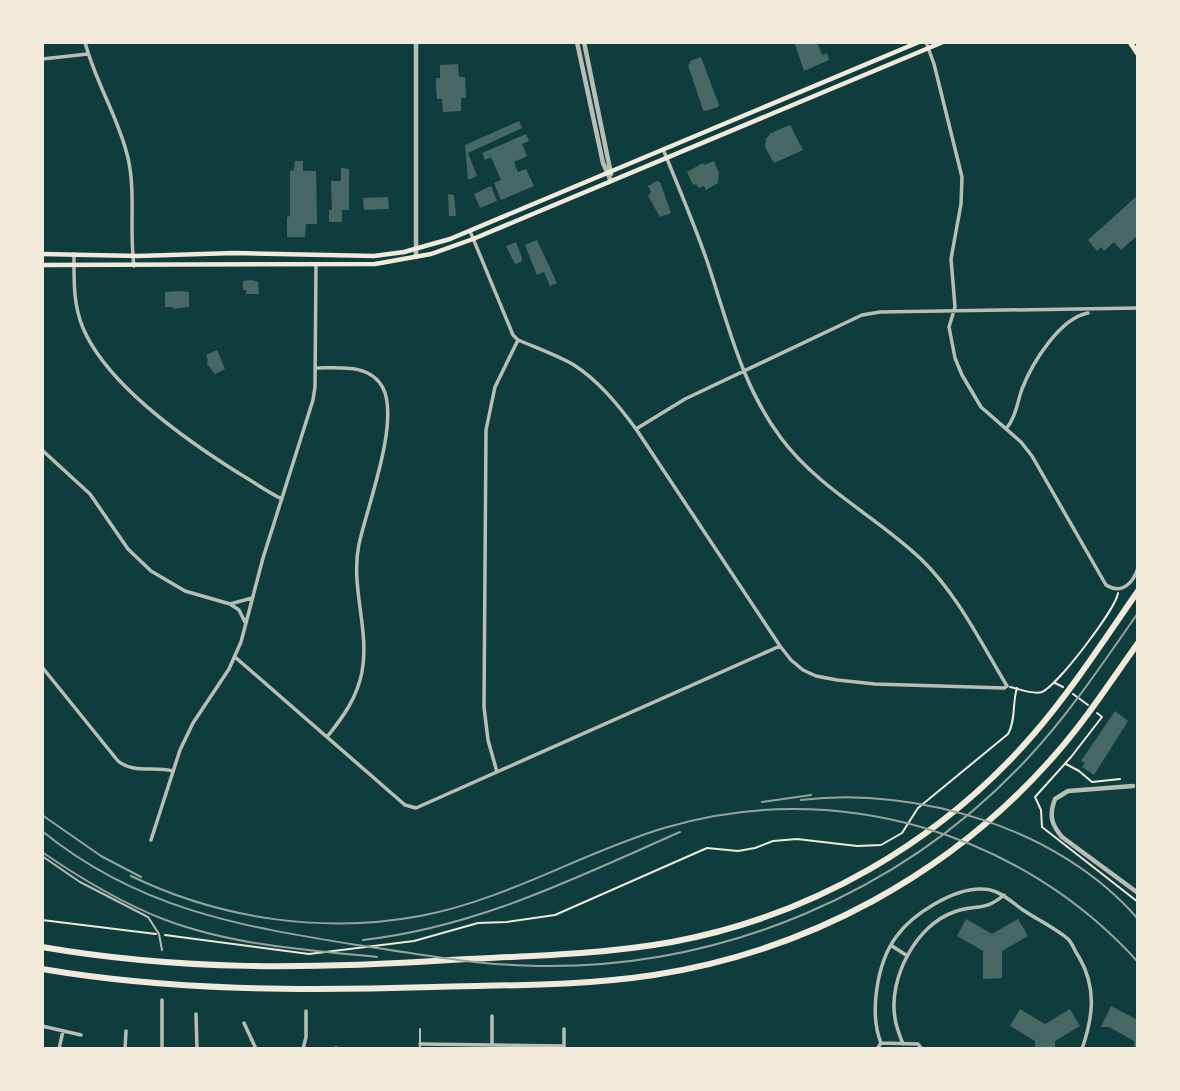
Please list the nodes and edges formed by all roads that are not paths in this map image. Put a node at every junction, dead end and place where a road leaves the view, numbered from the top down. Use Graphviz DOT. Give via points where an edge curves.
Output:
graph roads {
  1 [pos="85,42"];
  2 [pos="416,42"];
  3 [pos="577,42"];
  4 [pos="584,42"];
  5 [pos="919,42"];
  6 [pos="926,42"];
  7 [pos="943,42"];
  8 [pos="1130,42"];
  9 [pos="929,48"];
  10 [pos="88,54"];
  11 [pos="1138,54"];
  12 [pos="42,60"];
  13 [pos="663,149"];
  14 [pos="667,158"];
  15 [pos="609,172"];
  16 [pos="611,181"];
  17 [pos="470,231"];
  18 [pos="473,239"];
  19 [pos="415,249"];
  20 [pos="42,254"];
  21 [pos="75,254"];
  22 [pos="133,256"];
  23 [pos="416,257"];
  24 [pos="42,265"];
  25 [pos="74,265"];
  26 [pos="134,265"];
  27 [pos="316,265"];
  28 [pos="1138,308"];
  29 [pos="1100,311"];
  30 [pos="954,312"];
  31 [pos="518,340"];
  32 [pos="315,368"];
  33 [pos="743,372"];
  34 [pos="636,429"];
  35 [pos="1006,429"];
  36 [pos="42,450"];
  37 [pos="282,499"];
  38 [pos="1138,568"];
  39 [pos="1138,591"];
  40 [pos="252,598"];
  41 [pos="230,604"];
  42 [pos="246,624"];
  43 [pos="1138,643"];
  44 [pos="780,646"];
  45 [pos="235,657"];
  46 [pos="42,667"];
  47 [pos="326,737"];
  48 [pos="173,771"];
  49 [pos="497,772"];
  50 [pos="1133,786"];
  51 [pos="151,840"];
  52 [pos="42,856"];
  53 [pos="1138,893"];
  54 [pos="1004,895"];
  55 [pos="892,946"];
  56 [pos="42,947"];
  57 [pos="162,950"];
  58 [pos="906,955"];
  59 [pos="42,969"];
  60 [pos="162,1000"];
  61 [pos="306,1011"];
  62 [pos="196,1014"];
  63 [pos="492,1016"];
  64 [pos="243,1023"];
  65 [pos="42,1026"];
  66 [pos="420,1029"];
  67 [pos="564,1029"];
  68 [pos="63,1031"];
  69 [pos="126,1031"];
  70 [pos="81,1035"];
  71 [pos="881,1043"];
  72 [pos="903,1044"];
  73 [pos="492,1045"];
  74 [pos="420,1046"];
  75 [pos="439,1046"];
  76 [pos="564,1047"];
  77 [pos="58,1049"];
  78 [pos="125,1049"];
  79 [pos="162,1049"];
  80 [pos="197,1049"];
  81 [pos="256,1049"];
  82 [pos="303,1049"];
  83 [pos="877,1049"];
  84 [pos="922,1049"];
  85 [pos="1082,1049"];
  1 -- 10 [label="street"];
  2 -- 19 [label="street"];
  3 -- 15 [label="street"];
  4 -- 15 [label="street"];
  5 -- 13 [label="main road"];
  6 -- 9 [label="street"];
  7 -- 9 [label="main road"];
  8 -- 11 [label="highway"];
  9 -- 14 [label="main road"];
  9 -- 30 [label="street" via="962,177 951,259"];
  10 -- 12 [label="street"];
  10 -- 22 [label="street" via="129,159"];
  13 -- 14 [label="street"];
  13 -- 15 [label="main road"];
  14 -- 16 [label="main road"];
  14 -- 33 [label="street"];
  15 -- 16 [label="street"];
  15 -- 17 [label="main road"];
  16 -- 18 [label="main road"];
  17 -- 18 [label="street"];
  17 -- 19 [label="main road"];
  18 -- 23 [label="main road"];
  18 -- 31 [label="street"];
  19 -- 22 [label="main road" via="374,256"];
  19 -- 23 [label="street"];
  20 -- 21 [label="main road"];
  21 -- 22 [label="main road"];
  21 -- 25 [label="street"];
  22 -- 26 [label="street"];
  23 -- 27 [label="main road" via="375,264"];
  24 -- 25 [label="main road"];
  25 -- 26 [label="main road"];
  25 -- 37 [label="street" via="74,295 82,325 110,368 193,444"];
  26 -- 27 [label="main road"];
  27 -- 32 [label="street"];
  28 -- 29 [label="street"];
  29 -- 30 [label="street"];
  29 -- 35 [label="street" via="1076,316 1056,334 1028,375 1015,417"];
  30 -- 33 [label="street" via="862,315"];
  30 -- 35 [label="street" via="950,327 962,374 981,407"];
  31 -- 34 [label="street" via="583,372"];
  31 -- 49 [label="street" via="495,387 486,430 484,707"];
  32 -- 37 [label="street" via="313,400"];
  32 -- 47 [label="street" via="368,372 382,386 387,406 382,457 356,560 362,672 350,706"];
  33 -- 34 [label="street"];
  33 -- 44 [label="street" via="764,414 802,463 905,545 938,578 1007,686 837,680 803,670"];
  34 -- 44 [label="street"];
  35 -- 38 [label="street" via="1032,456 1108,586 1124,587"];
  36 -- 41 [label="street" via="90,494 128,549 151,571 185,591"];
  37 -- 40 [label="street"];
  39 -- 56 [label="highway" via="1046,719 974,795 924,835 869,869 813,898 753,921 629,948 342,967 180,964"];
  40 -- 41 [label="street"];
  40 -- 42 [label="street"];
  41 -- 42 [label="street"];
  42 -- 45 [label="street"];
  43 -- 59 [label="highway" via="1055,755 967,839 865,906 741,956 609,980 343,990 178,986"];
  44 -- 49 [label="street"];
  45 -- 47 [label="street"];
  45 -- 48 [label="street" via="194,723"];
  46 -- 48 [label="street" via="118,761 132,769"];
  47 -- 49 [label="street" via="412,807"];
  48 -- 51 [label="street"];
  50 -- 53 [label="street" via="1068,790 1055,799 1051,819 1062,837"];
  52 -- 57 [label="lane" via="141,913 155,925"];
  54 -- 55 [label="street" via="988,889 960,892 929,906 896,936"];
  54 -- 58 [label="street" via="993,905 953,912"];
  54 -- 85 [label="street" via="1070,941 1083,964 1092,994 1092,1017"];
  55 -- 58 [label="street"];
  55 -- 71 [label="street" via="878,976 876,1030"];
  58 -- 72 [label="street" via="896,985 894,1018"];
  60 -- 79 [label="street"];
  61 -- 82 [label="street"];
  62 -- 80 [label="street"];
  63 -- 73 [label="street"];
  64 -- 81 [label="street"];
  65 -- 68 [label="street"];
  66 -- 74 [label="lane"];
  67 -- 76 [label="street"];
  68 -- 70 [label="street"];
  68 -- 77 [label="street"];
  69 -- 78 [label="street"];
  71 -- 72 [label="street"];
  71 -- 83 [label="street"];
  72 -- 84 [label="street" via="918,1044"];
  73 -- 75 [label="street"];
  73 -- 76 [label="street"];
  74 -- 75 [label="street"];
}
